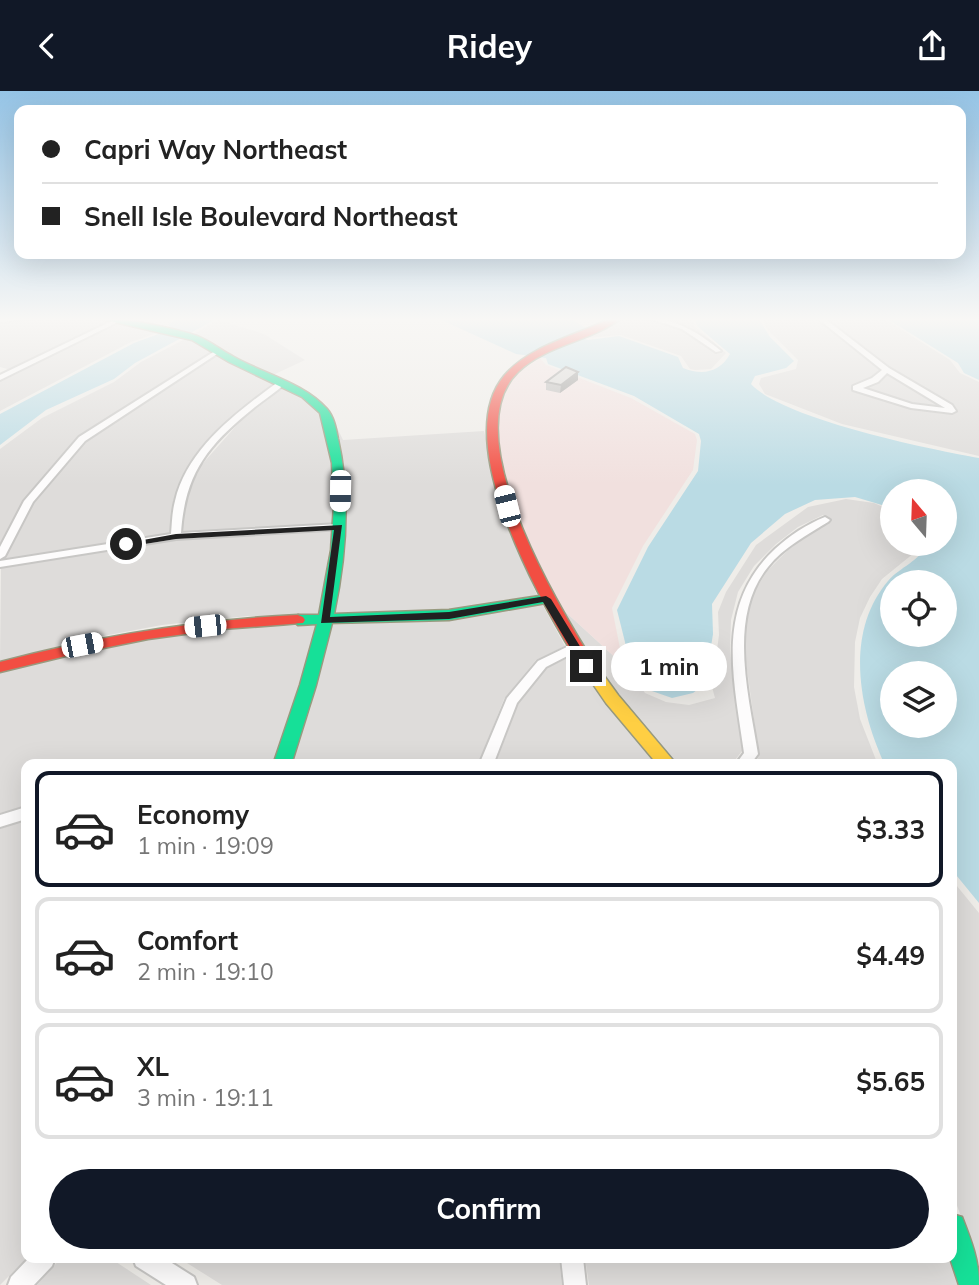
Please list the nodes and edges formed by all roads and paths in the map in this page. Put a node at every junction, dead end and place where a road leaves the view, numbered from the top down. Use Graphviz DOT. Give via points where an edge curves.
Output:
graph roads {
  1 [pos="184,374"];
  2 [pos="261,374"];
  3 [pos="511,374"];
  4 [pos="882,374"];
  5 [pos="892,374"];
  6 [pos="281,384"];
  7 [pos="825,520"];
  8 [pos="339,527"];
  9 [pos="176,537"];
  10 [pos="0,556"];
  11 [pos="0,564"];
  12 [pos="546,599"];
  13 [pos="325,621"];
  14 [pos="573,648"];
  15 [pos="0,667"];
  16 [pos="284,759"];
  17 [pos="488,759"];
  18 [pos="663,759"];
  19 [pos="747,759"];
  20 [pos="21,815"];
  21 [pos="0,821"];
  22 [pos="957,1241"];
  23 [pos="39,1263"];
  24 [pos="152,1263"];
  25 [pos="573,1263"];
  26 [pos="19,1285"];
  27 [pos="186,1285"];
  28 [pos="575,1285"];
  29 [pos="973,1285"];
  1 -- 10 [label="street" via="82,439 29,501"];
  2 -- 6 [label="street"];
  3 -- 12 [label="street" via="501,387 489,431 515,530"];
  4 -- 5 [label="street" via="858,390 911,406 952,411"];
  6 -- 8 [label="street" via="303,394 324,412 333,434"];
  6 -- 9 [label="street" via="248,407 191,471 180,497"];
  7 -- 19 [label="street" via="782,547 760,569 745,595 737,654 751,754"];
  8 -- 9 [label="street"];
  8 -- 13 [label="street"];
  9 -- 11 [label="street"];
  12 -- 13 [label="street" via="449,615"];
  12 -- 14 [label="street"];
  13 -- 15 [label="street" via="248,621 161,630"];
  13 -- 16 [label="street"];
  14 -- 17 [label="street" via="542,663 511,701"];
  14 -- 18 [label="street"];
  20 -- 21 [label="street"];
  22 -- 29 [label="street"];
  23 -- 26 [label="street"];
  24 -- 27 [label="street"];
  25 -- 28 [label="street"];
}
